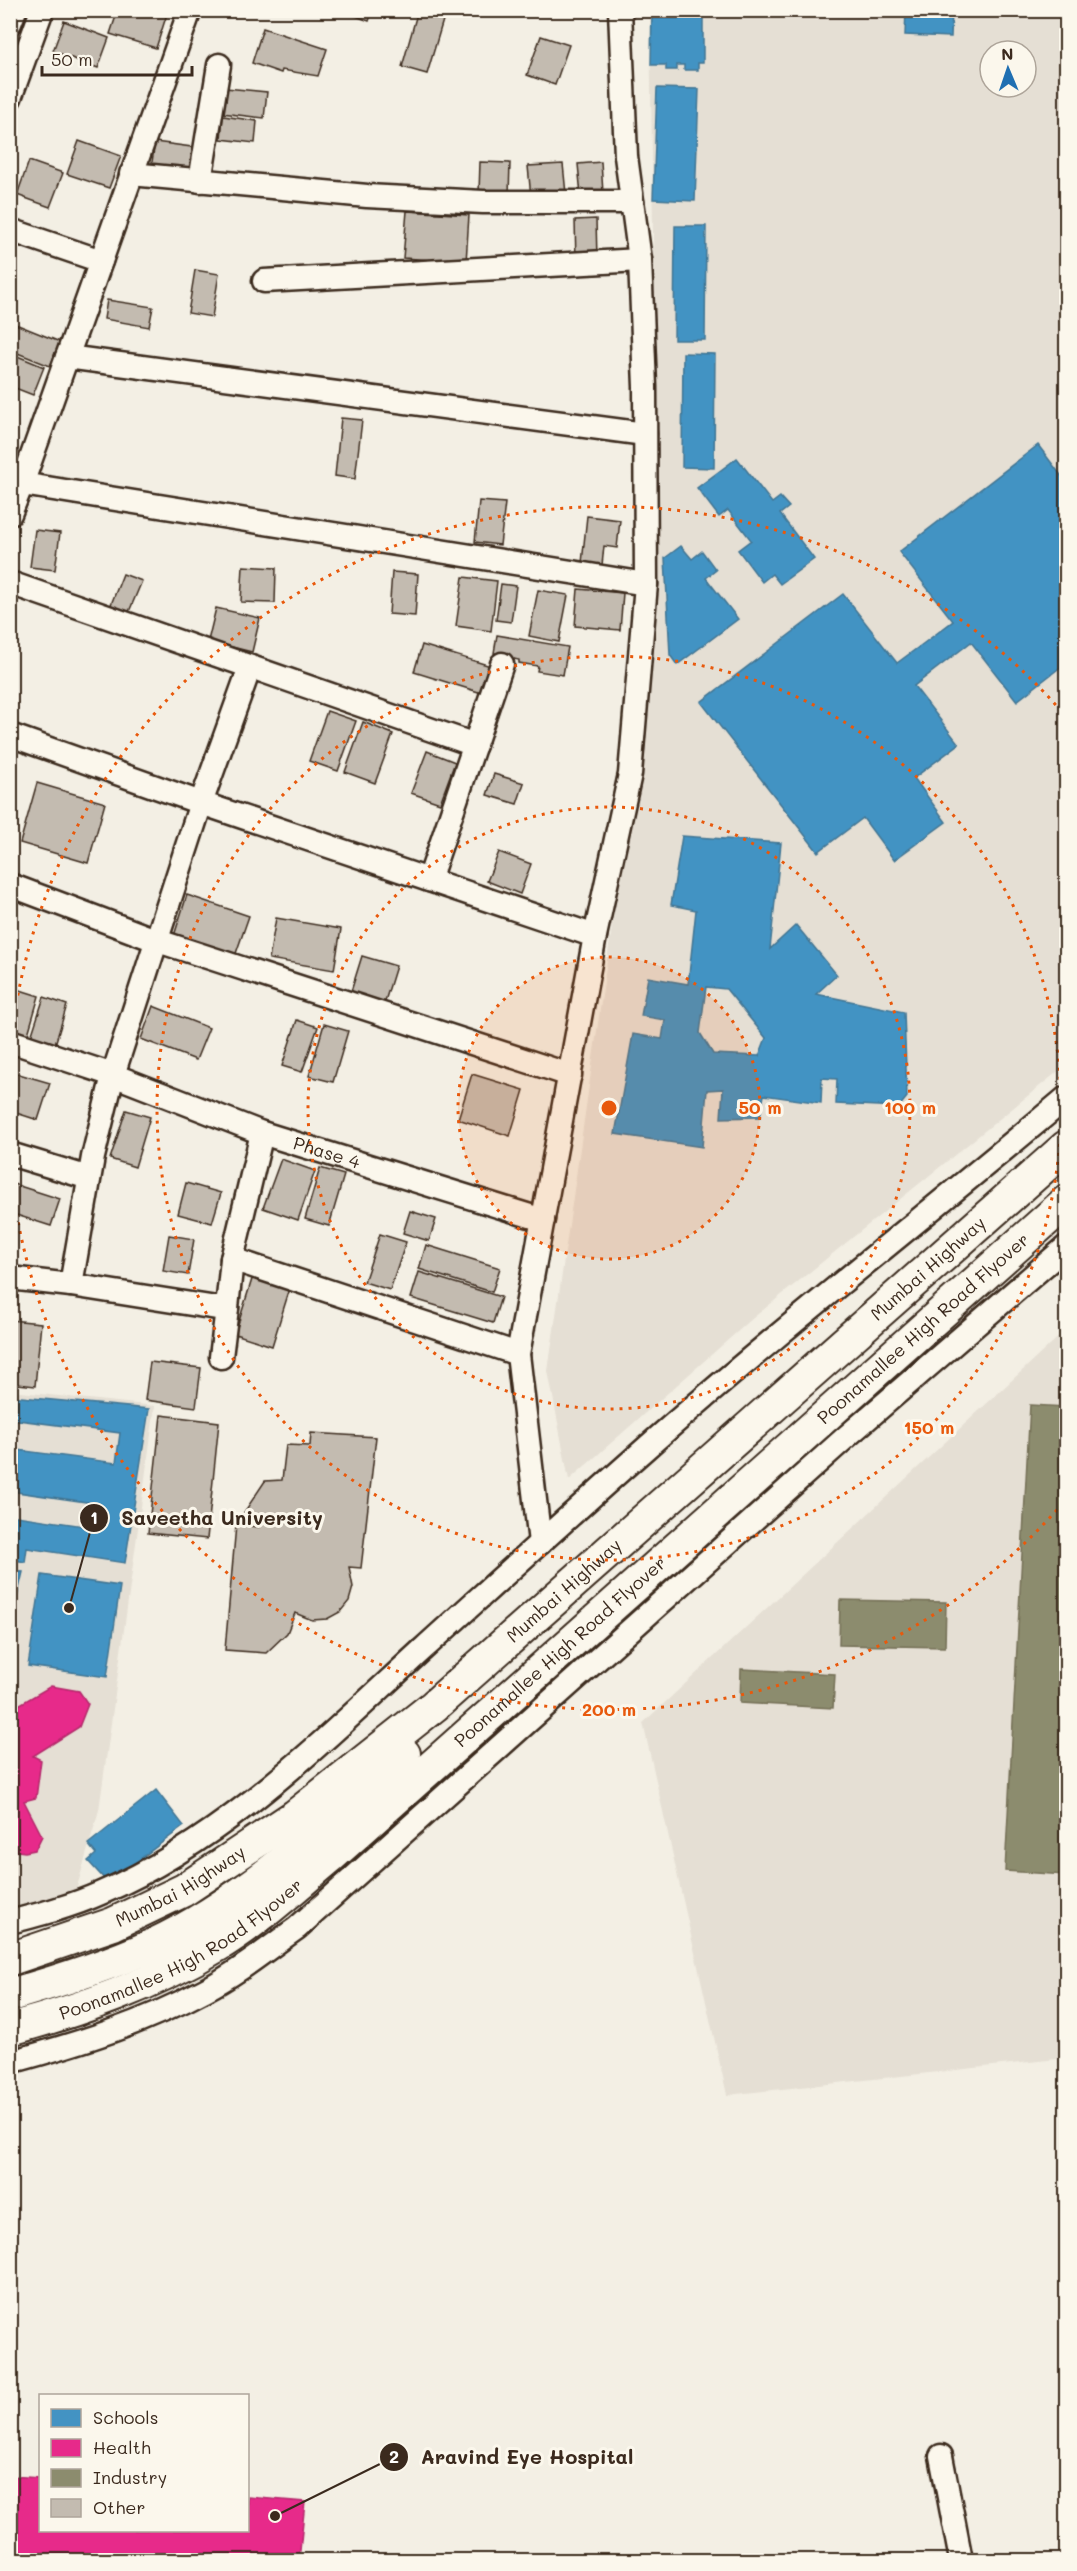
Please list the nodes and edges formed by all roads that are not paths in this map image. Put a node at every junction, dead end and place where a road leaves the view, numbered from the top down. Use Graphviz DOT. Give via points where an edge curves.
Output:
graph roads {
  1 [pos="15,10"];
  2 [pos="42,10"];
  3 [pos="190,10"];
  4 [pos="620,10"];
  5 [pos="10,22"];
  6 [pos="219,65"];
  7 [pos="10,98"];
  8 [pos="131,174"];
  9 [pos="200,181"];
  10 [pos="632,201"];
  11 [pos="10,230"];
  12 [pos="640,260"];
  13 [pos="101,261"];
  14 [pos="264,281"];
  15 [pos="67,357"];
  16 [pos="645,434"];
  17 [pos="22,484"];
  18 [pos="10,514"];
  19 [pos="10,583"];
  20 [pos="646,584"];
  21 [pos="502,664"];
  22 [pos="250,667"];
  23 [pos="10,735"];
  24 [pos="475,745"];
  25 [pos="201,803"];
  26 [pos="429,880"];
  27 [pos="10,885"];
  28 [pos="595,936"];
  29 [pos="158,941"];
  30 [pos="10,1041"];
  31 [pos="113,1075"];
  32 [pos="570,1075"];
  33 [pos="1066,1098"];
  34 [pos="262,1132"];
  35 [pos="1066,1147"];
  36 [pos="10,1154"];
  37 [pos="89,1178"];
  38 [pos="1066,1202"];
  39 [pos="543,1220"];
  40 [pos="1066,1247"];
  41 [pos="232,1259"];
  42 [pos="10,1278"];
  43 [pos="71,1285"];
  44 [pos="227,1308"];
  45 [pos="518,1354"];
  46 [pos="221,1357"];
  47 [pos="540,1543"];
  48 [pos="524,1625"];
  49 [pos="10,1922"];
  50 [pos="10,1959"];
  51 [pos="10,1995"];
  52 [pos="10,2029"];
  53 [pos="10,2062"];
  54 [pos="941,2456"];
  55 [pos="961,2560"];
  1 -- 5 [label="street"];
  2 -- 7 [label="street"];
  3 -- 8 [label="street"];
  4 -- 10 [label="street" via="626,156"];
  6 -- 9 [label="street"];
  8 -- 9 [label="street"];
  8 -- 13 [label="street"];
  9 -- 10 [label="street" via="483,202"];
  10 -- 12 [label="street"];
  11 -- 13 [label="street"];
  12 -- 14 [label="street"];
  12 -- 16 [label="street"];
  13 -- 15 [label="street"];
  15 -- 16 [label="street"];
  15 -- 17 [label="street"];
  16 -- 20 [label="street"];
  17 -- 18 [label="street"];
  17 -- 20 [label="street"];
  19 -- 22 [label="street"];
  20 -- 28 [label="street" via="630,774"];
  21 -- 24 [label="street"];
  22 -- 24 [label="street"];
  22 -- 25 [label="street"];
  23 -- 25 [label="street"];
  24 -- 26 [label="street"];
  25 -- 26 [label="street"];
  25 -- 29 [label="street"];
  26 -- 28 [label="street"];
  27 -- 29 [label="street"];
  28 -- 32 [label="street"];
  29 -- 31 [label="street"];
  29 -- 32 [label="street"];
  30 -- 31 [label="street, Phase 4"];
  31 -- 34 [label="street, Phase 4"];
  31 -- 37 [label="street"];
  32 -- 39 [label="street"];
  33 -- 47 [label="street" via="734,1370"];
  34 -- 39 [label="street, Phase 4"];
  34 -- 41 [label="street"];
  35 -- 48 [label="highway, Mumbai Highway"];
  36 -- 37 [label="street"];
  37 -- 43 [label="street"];
  38 -- 52 [label="highway, Poonamallee High Road Flyover" via="267,1910 176,1969 74,2011"];
  39 -- 45 [label="street"];
  40 -- 53 [label="street" via="845,1438 297,1928 205,1990 159,2012 110,2032"];
  41 -- 44 [label="street"];
  41 -- 45 [label="street"];
  42 -- 43 [label="street"];
  43 -- 44 [label="street"];
  44 -- 46 [label="street"];
  45 -- 47 [label="street"];
  47 -- 49 [label="street" via="305,1757 204,1834 101,1893"];
  48 -- 50 [label="highway, Mumbai Highway" via="434,1706 295,1816 236,1857 184,1890 113,1924"];
  48 -- 51 [label="highway" via="453,1707 391,1767 339,1815 255,1881 154,1944 103,1966"];
  54 -- 55 [label="street"];
}
